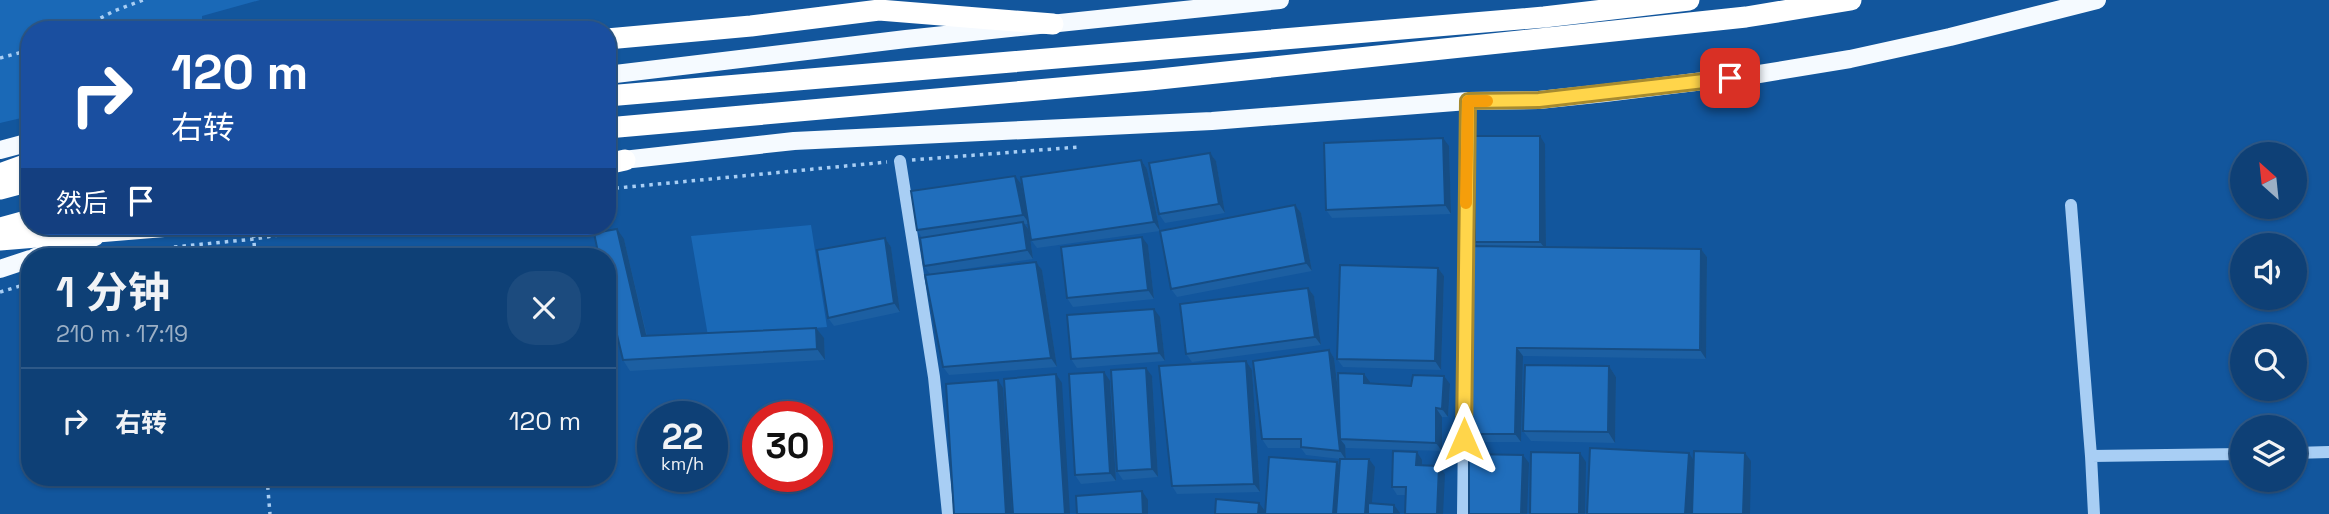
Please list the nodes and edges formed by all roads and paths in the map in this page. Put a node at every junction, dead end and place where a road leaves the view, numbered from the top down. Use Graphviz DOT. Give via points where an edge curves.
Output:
graph roads {
  1 [pos="143,0"];
  2 [pos="1280,0"];
  3 [pos="1689,0"];
  4 [pos="1851,0"];
  5 [pos="2097,0"];
  6 [pos="1255,1"];
  7 [pos="1232,2"];
  8 [pos="95,21"];
  9 [pos="1053,24"];
  10 [pos="616,38"];
  11 [pos="21,52"];
  12 [pos="0,58"];
  13 [pos="616,74"];
  14 [pos="616,95"];
  15 [pos="1468,101"];
  16 [pos="616,127"];
  17 [pos="21,144"];
  18 [pos="1089,146"];
  19 [pos="0,150"];
  20 [pos="900,160"];
  21 [pos="616,162"];
  22 [pos="21,166"];
  23 [pos="0,174"];
  24 [pos="21,183"];
  25 [pos="0,188"];
  26 [pos="616,188"];
  27 [pos="2071,205"];
  28 [pos="21,222"];
  29 [pos="0,228"];
  30 [pos="61,235"];
  31 [pos="105,235"];
  32 [pos="254,235"];
  33 [pos="279,235"];
  34 [pos="254,239"];
  35 [pos="0,240"];
  36 [pos="62,248"];
  37 [pos="162,248"];
  38 [pos="254,248"];
  39 [pos="21,262"];
  40 [pos="0,269"];
  41 [pos="21,286"];
  42 [pos="0,292"];
  43 [pos="2329,452"];
  44 [pos="2307,453"];
  45 [pos="2230,454"];
  46 [pos="2091,456"];
  47 [pos="268,486"];
  48 [pos="270,514"];
  49 [pos="948,514"];
  50 [pos="1463,514"];
  51 [pos="2094,514"];
  1 -- 8 [label="path"];
  2 -- 6 [label="main road"];
  3 -- 14 [label="highway" via="1544,17"];
  4 -- 16 [label="highway" via="1746,18 1178,77"];
  5 -- 15 [label="main road" via="1901,48 1765,73 1539,100"];
  6 -- 7 [label="main road"];
  7 -- 9 [label="main road"];
  9 -- 10 [label="highway" via="879,10"];
  9 -- 13 [label="main road"];
  11 -- 12 [label="path"];
  15 -- 21 [label="main road" via="1212,121 794,141"];
  15 -- 50 [label="street"];
  17 -- 19 [label="main road"];
  18 -- 20 [label="path"];
  20 -- 26 [label="path"];
  20 -- 49 [label="street" via="934,377"];
  22 -- 23 [label="highway"];
  24 -- 25 [label="highway"];
  27 -- 46 [label="street"];
  28 -- 29 [label="highway"];
  30 -- 35 [label="highway, bridge"];
  31 -- 36 [label="main road"];
  32 -- 34 [label="path"];
  33 -- 34 [label="path"];
  34 -- 37 [label="path"];
  34 -- 38 [label="path"];
  39 -- 40 [label="main road"];
  41 -- 42 [label="path"];
  43 -- 44 [label="street"];
  45 -- 46 [label="street"];
  46 -- 51 [label="street"];
  47 -- 48 [label="path"];
}
